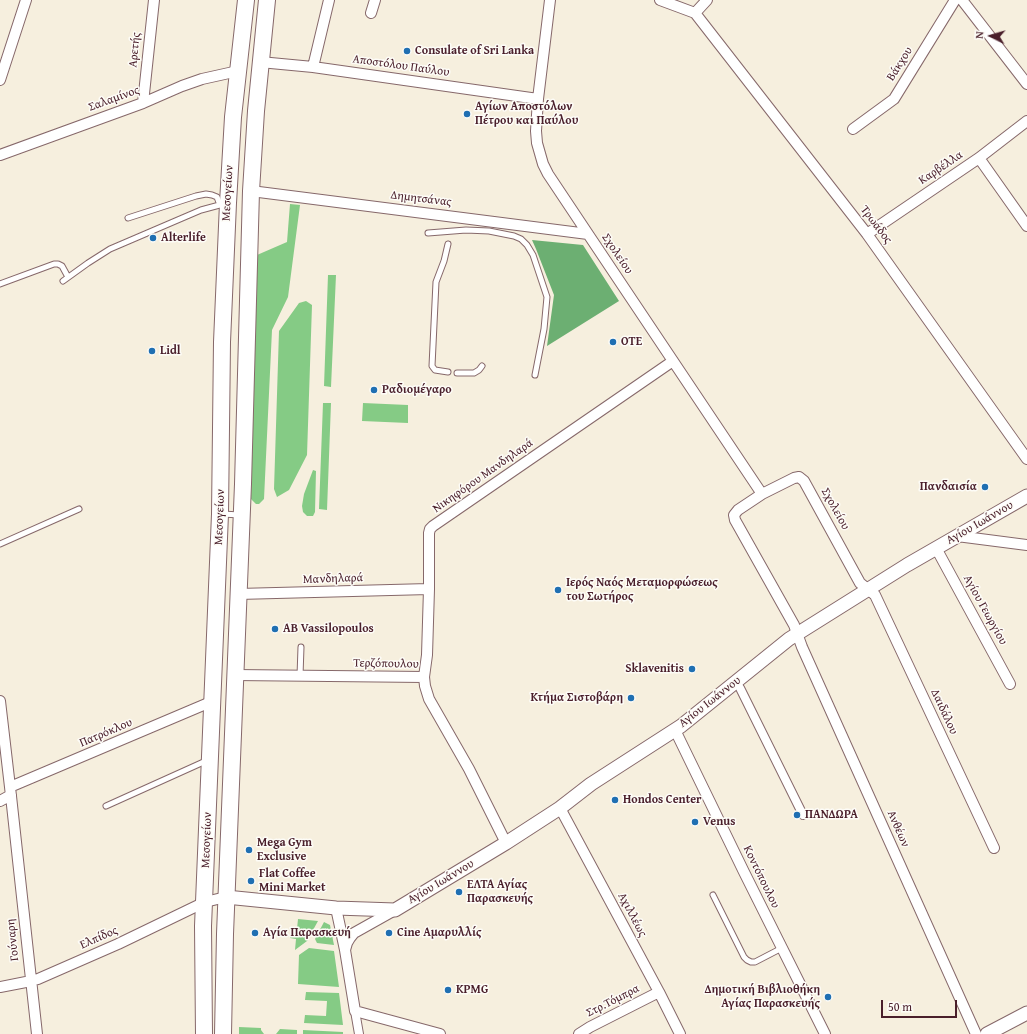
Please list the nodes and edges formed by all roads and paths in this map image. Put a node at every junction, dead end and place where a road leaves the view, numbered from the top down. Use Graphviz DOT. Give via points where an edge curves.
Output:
graph roads {
  1 [pos="26,0"];
  2 [pos="154,0"];
  3 [pos="246,0"];
  4 [pos="267,0"];
  5 [pos="329,0"];
  6 [pos="375,0"];
  7 [pos="550,0"];
  8 [pos="660,0"];
  9 [pos="707,0"];
  10 [pos="955,0"];
  11 [pos="962,0"];
  12 [pos="695,13"];
  13 [pos="371,14"];
  14 [pos="260,62"];
  15 [pos="313,67"];
  16 [pos="238,71"];
  17 [pos="0,80"];
  18 [pos="1027,84"];
  19 [pos="538,98"];
  20 [pos="143,103"];
  21 [pos="1027,122"];
  22 [pos="853,128"];
  23 [pos="0,155"];
  24 [pos="979,158"];
  25 [pos="251,191"];
  26 [pos="224,204"];
  27 [pos="128,218"];
  28 [pos="1027,226"];
  29 [pos="428,233"];
  30 [pos="588,234"];
  31 [pos="867,234"];
  32 [pos="448,244"];
  33 [pos="0,284"];
  34 [pos="673,360"];
  35 [pos="482,366"];
  36 [pos="448,372"];
  37 [pos="457,373"];
  38 [pos="535,375"];
  39 [pos="1027,459"];
  40 [pos="762,494"];
  41 [pos="1027,496"];
  42 [pos="79,509"];
  43 [pos="220,514"];
  44 [pos="244,515"];
  45 [pos="957,536"];
  46 [pos="0,544"];
  47 [pos="1027,545"];
  48 [pos="936,548"];
  49 [pos="429,589"];
  50 [pos="868,590"];
  51 [pos="238,594"];
  52 [pos="798,634"];
  53 [pos="301,647"];
  54 [pos="235,675"];
  55 [pos="300,676"];
  56 [pos="424,677"];
  57 [pos="1010,684"];
  58 [pos="740,688"];
  59 [pos="0,700"];
  60 [pos="213,701"];
  61 [pos="675,730"];
  62 [pos="210,759"];
  63 [pos="11,792"];
  64 [pos="0,801"];
  65 [pos="106,806"];
  66 [pos="560,808"];
  67 [pos="803,815"];
  68 [pos="506,843"];
  69 [pos="994,848"];
  70 [pos="713,894"];
  71 [pos="226,897"];
  72 [pos="205,902"];
  73 [pos="336,908"];
  74 [pos="394,910"];
  75 [pos="782,948"];
  76 [pos="345,950"];
  77 [pos="31,981"];
  78 [pos="0,987"];
  79 [pos="659,992"];
  80 [pos="356,1011"];
  81 [pos="1027,1013"];
  82 [pos="592,1030"];
  83 [pos="37,1034"];
  84 [pos="204,1034"];
  85 [pos="223,1034"];
  86 [pos="359,1034"];
  87 [pos="440,1034"];
  88 [pos="579,1034"];
  89 [pos="680,1034"];
  90 [pos="825,1034"];
  91 [pos="976,1034"];
  92 [pos="987,1034"];
  1 -- 17 [label="street"];
  2 -- 20 [label="street, Αρετής"];
  3 -- 16 [label="main road, Μεσογείων"];
  4 -- 14 [label="main road, Μεσογείων"];
  5 -- 15 [label="street"];
  6 -- 13 [label="street"];
  7 -- 19 [label="street, Σχολείου"];
  8 -- 12 [label="street"];
  9 -- 12 [label="street"];
  10 -- 22 [label="street, Βάκχου" via="894,99"];
  11 -- 18 [label="street"];
  12 -- 31 [label="street, Τρωάδος"];
  14 -- 15 [label="street, Αποστόλου Παύλου"];
  14 -- 25 [label="main road, Μεσογείων"];
  15 -- 19 [label="street, Αποστόλου Παύλου"];
  16 -- 20 [label="street, Σαλαμίνος" via="202,79"];
  16 -- 26 [label="main road, Μεσογείων"];
  19 -- 30 [label="street, Σχολείου" via="536,131 543,164"];
  20 -- 23 [label="street, Σαλαμίνος"];
  21 -- 24 [label="street, Καρβέλλα"];
  24 -- 28 [label="street"];
  24 -- 31 [label="street, Καρβέλλα"];
  25 -- 30 [label="street, Δημητσάνας"];
  25 -- 44 [label="main road, Μεσογείων"];
  26 -- 27 [label="lane" via="217,197 206,194"];
  26 -- 33 [label="lane" via="201,210 110,250 65,279 62,266 54,264"];
  26 -- 43 [label="main road, Μεσογείων"];
  29 -- 38 [label="lane" via="489,231 514,236 527,245 533,255 547,297"];
  30 -- 34 [label="street, Σχολείου"];
  31 -- 39 [label="street, Τρωάδος"];
  32 -- 36 [label="lane" via="436,282 432,366 435,370"];
  34 -- 40 [label="street, Σχολείου"];
  34 -- 49 [label="street, Νικηφόρου Μανδηλαρά" via="433,526 429,532"];
  35 -- 37 [label="lane" via="474,373"];
  40 -- 50 [label="street, Σχολείου" via="794,478 802,478 860,583"];
  40 -- 52 [label="street, Σχολείου" via="738,510 734,518"];
  41 -- 45 [label="street, Αγίου Ιωάννου"];
  42 -- 46 [label="lane"];
  43 -- 44 [label="lane"];
  43 -- 60 [label="main road, Μεσογείων"];
  44 -- 51 [label="main road, Μεσογείων"];
  45 -- 47 [label="street"];
  45 -- 48 [label="street, Αγίου Ιωάννου"];
  48 -- 50 [label="street, Αγίου Ιωάννου"];
  48 -- 57 [label="street, Αγίου Γεωργίου"];
  49 -- 51 [label="street, Μανδηλαρά"];
  49 -- 56 [label="street, Νικηφόρου Μανδηλαρά"];
  50 -- 52 [label="street, Αγίου Ιωάννου"];
  50 -- 69 [label="street, Δαιδάλου" via="875,596"];
  51 -- 54 [label="main road, Μεσογείων"];
  52 -- 61 [label="street, Αγίου Ιωάννου"];
  52 -- 91 [label="street, Ανθέων"];
  53 -- 55 [label="lane"];
  54 -- 55 [label="street, Τερζόπουλου"];
  54 -- 71 [label="main road, Μεσογείων"];
  55 -- 56 [label="street, Τερζόπουλου"];
  56 -- 68 [label="street, Τερζόπουλου" via="429,699 469,769"];
  58 -- 67 [label="street, Αγίου Ιωάννου"];
  59 -- 63 [label="street, Γούναρη"];
  60 -- 62 [label="main road, Μεσογείων"];
  60 -- 63 [label="street, Πατρόκλου"];
  61 -- 66 [label="street, Αγίου Ιωάννου" via="591,784"];
  61 -- 75 [label="street, Κοντόπουλου"];
  62 -- 65 [label="lane"];
  62 -- 72 [label="main road, Μεσογείων"];
  63 -- 64 [label="street, Πατρόκλου"];
  63 -- 77 [label="street, Γούναρη"];
  66 -- 68 [label="street, Αγίου Ιωάννου"];
  66 -- 79 [label="street, Αχιλλέως"];
  68 -- 74 [label="street, Αγίου Ιωάννου"];
  70 -- 75 [label="lane" via="747,960 755,962"];
  71 -- 72 [label="street, Αγίου Ιωάννου"];
  71 -- 73 [label="street, Αγίου Ιωάννου"];
  71 -- 85 [label="main road, Μεσογείων"];
  72 -- 77 [label="street, Ελπίδος" via="118,944"];
  72 -- 84 [label="main road, Μεσογείων"];
  73 -- 74 [label="street, Αγίου Ιωάννου"];
  73 -- 76 [label="street"];
  74 -- 76 [label="street, Αγίου Ιωάννου" via="354,933"];
  75 -- 90 [label="street, Κοντόπουλου"];
  76 -- 80 [label="street"];
  77 -- 78 [label="street, Ελπίδος"];
  77 -- 83 [label="street, Γούναρη"];
  79 -- 82 [label="street, Στρ.Τόμπρα"];
  79 -- 89 [label="street, Αχιλλέως"];
  80 -- 86 [label="street"];
  80 -- 87 [label="street"];
  81 -- 92 [label="street"];
  82 -- 88 [label="street, Στρ.Τόμπρα"];
}
